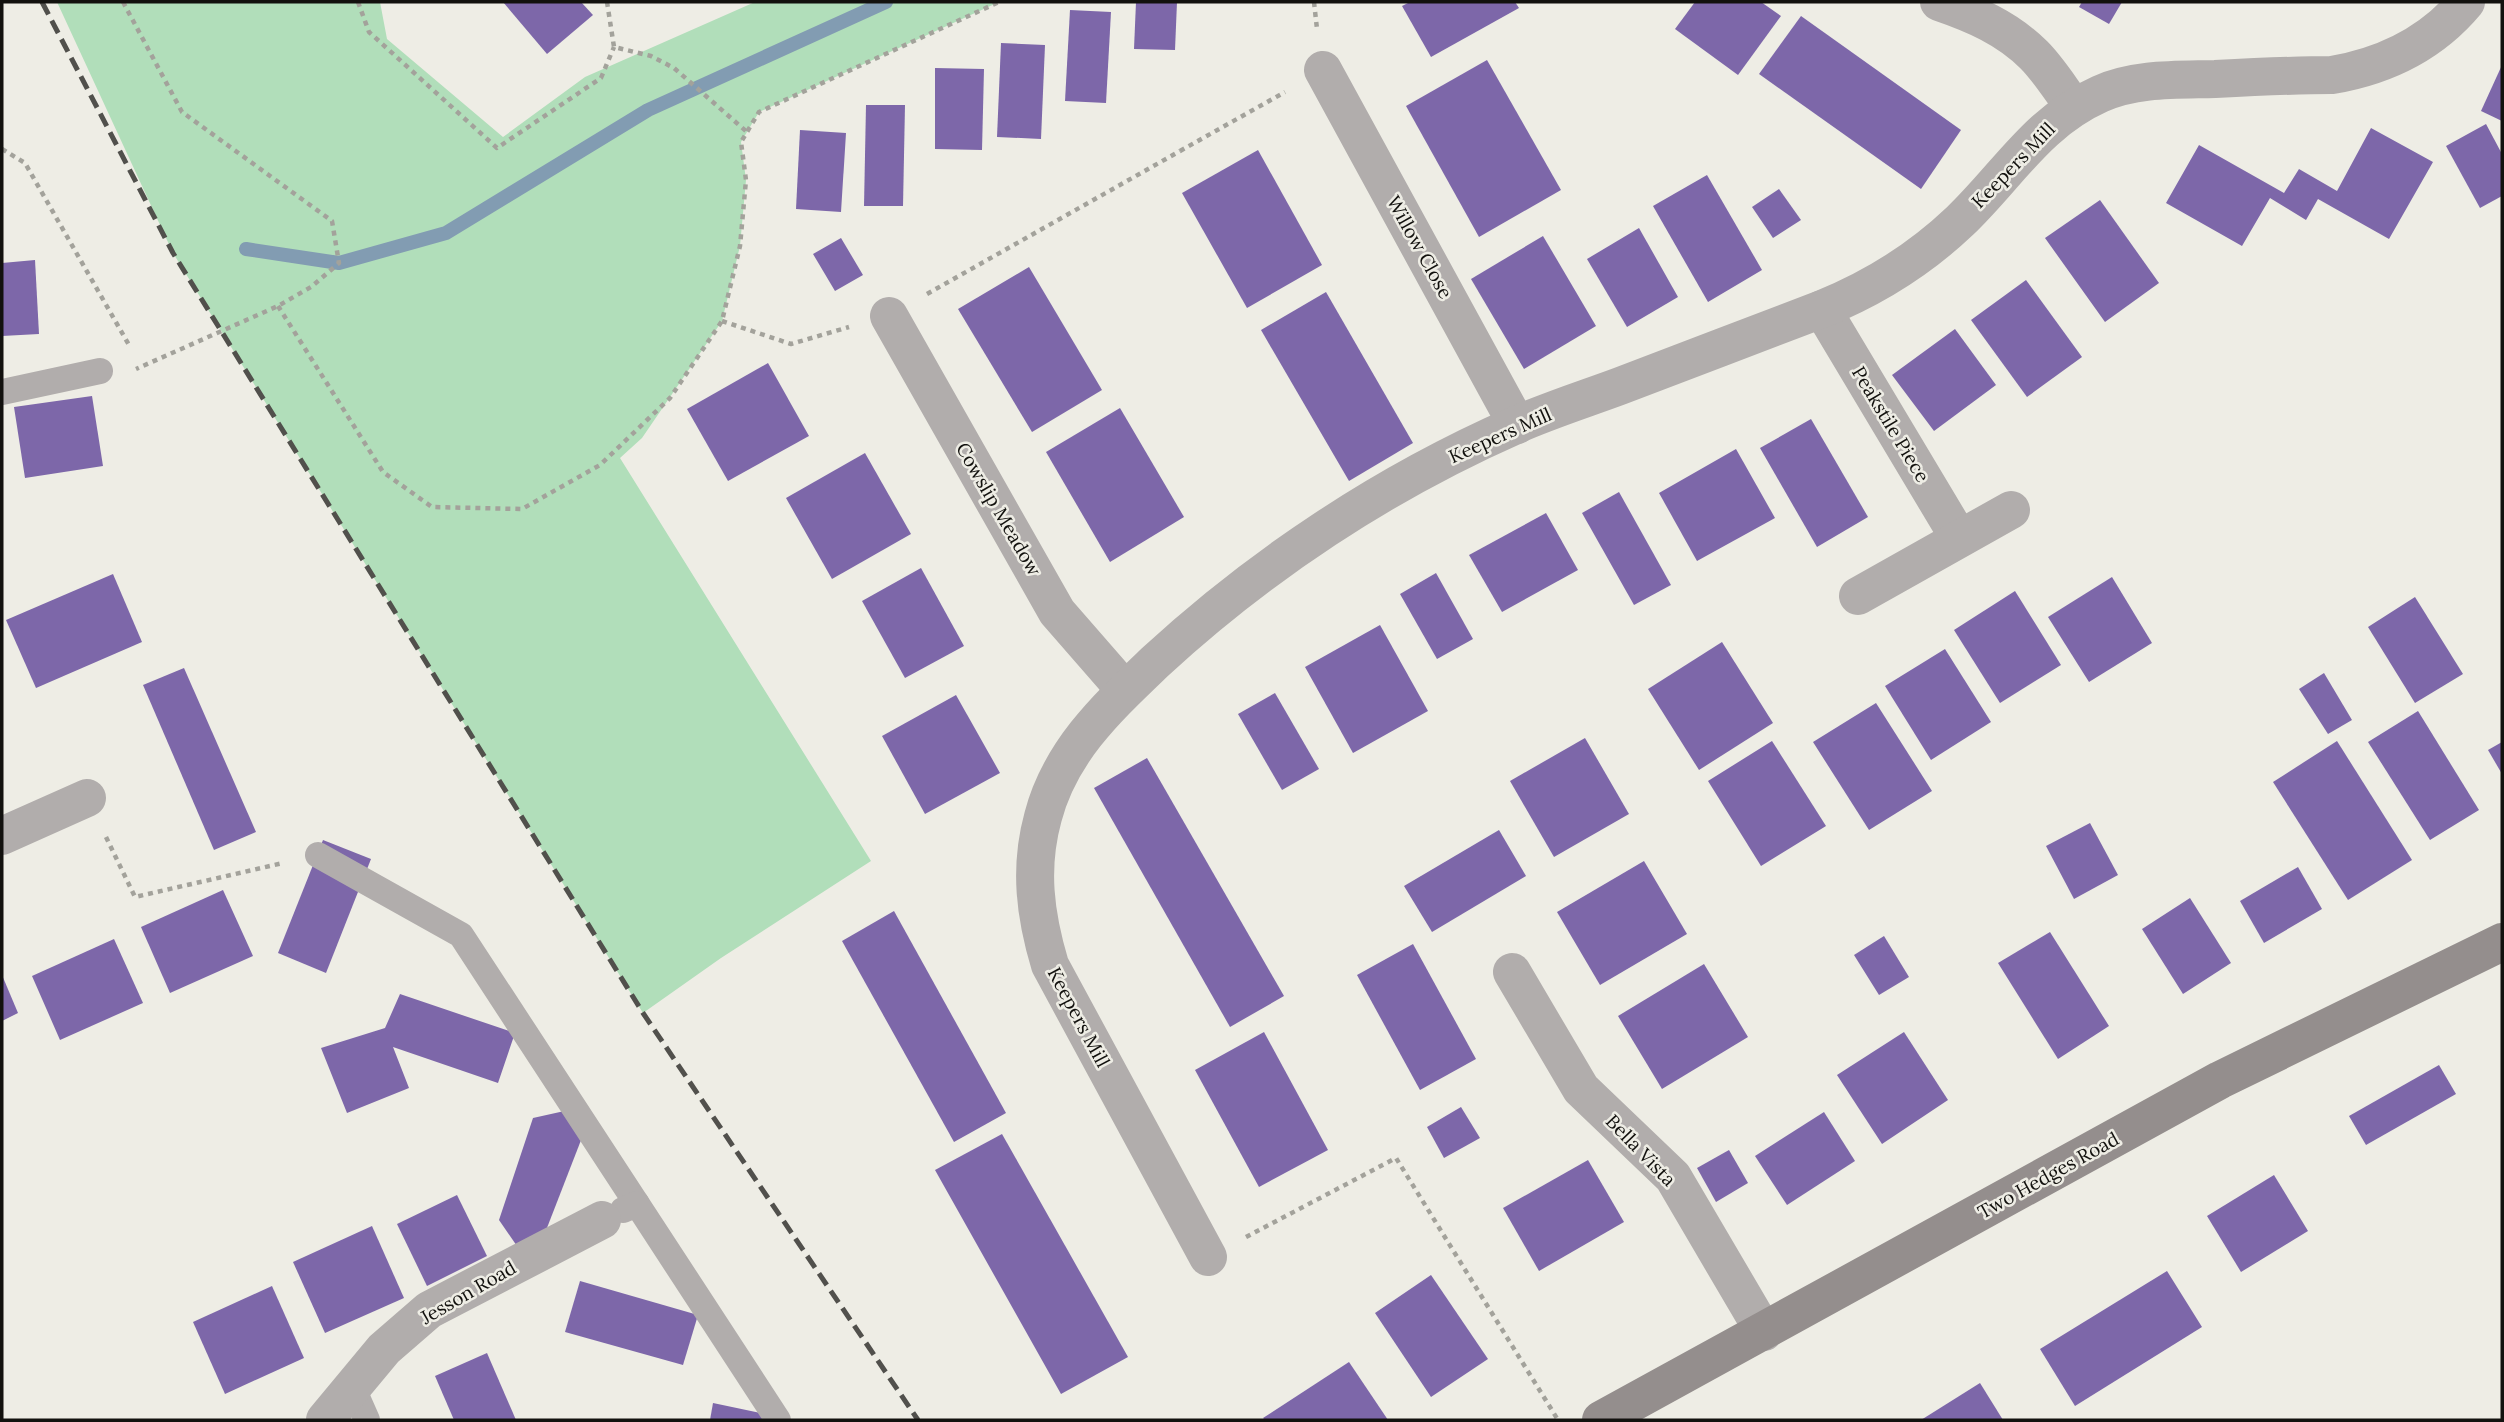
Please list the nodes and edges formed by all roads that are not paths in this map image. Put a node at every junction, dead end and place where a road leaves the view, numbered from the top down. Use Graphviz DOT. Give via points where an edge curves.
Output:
graph roads {
  1 [pos="1939,2"];
  2 [pos="2466,2"];
  3 [pos="1323,70"];
  4 [pos="2074,107"];
  5 [pos="1822,309"];
  6 [pos="889,316"];
  7 [pos="100,372"];
  8 [pos="2,392"];
  9 [pos="1517,425"];
  10 [pos="2011,510"];
  11 [pos="1959,538"];
  12 [pos="1858,596"];
  13 [pos="1125,690"];
  14 [pos="87,798"];
  15 [pos="2,836"];
  16 [pos="318,855"];
  17 [pos="2502,942"];
  18 [pos="1512,972"];
  19 [pos="637,1204"];
  20 [pos="602,1220"];
  21 [pos="1208,1257"];
  22 [pos="1764,1332"];
  23 [pos="352,1386"];
  24 [pos="325,1420"];
  25 [pos="367,1420"];
  26 [pos="778,1420"];
  27 [pos="1601,1420"];
  1 -- 4 [label="street" via="1975,14 2009,34 2035,56"];
  2 -- 4 [label="street, Keepers Mill" via="2413,48 2359,70 2133,84"];
  3 -- 9 [label="street, Willow Close"];
  4 -- 5 [label="street, Keepers Mill" via="2036,138 1929,249 1859,294"];
  5 -- 9 [label="street, Keepers Mill"];
  5 -- 11 [label="street, Peakstile Piece"];
  6 -- 13 [label="street, Cowslip Meadow" via="1057,612"];
  7 -- 8 [label="lane"];
  9 -- 13 [label="street, Keepers Mill" via="1447,458 1313,538 1250,582"];
  10 -- 11 [label="street"];
  11 -- 12 [label="street"];
  13 -- 21 [label="street, Keepers Mill" via="1075,747 1056,780 1043,816 1035,866 1039,928 1050,965"];
  14 -- 15 [label="street"];
  16 -- 19 [label="lane" via="461,934"];
  17 -- 22 [label="street, Two Hedges Road" via="2220,1080"];
  18 -- 22 [label="street, Bella Vista" via="1581,1089 1673,1177"];
  19 -- 20 [label="lane"];
  19 -- 26 [label="lane"];
  20 -- 23 [label="street, Jesson Road" via="429,1310 384,1349"];
  22 -- 27 [label="street, Two Hedges Road"];
  23 -- 24 [label="street, Jesson Road"];
  23 -- 25 [label="lane"];
}
